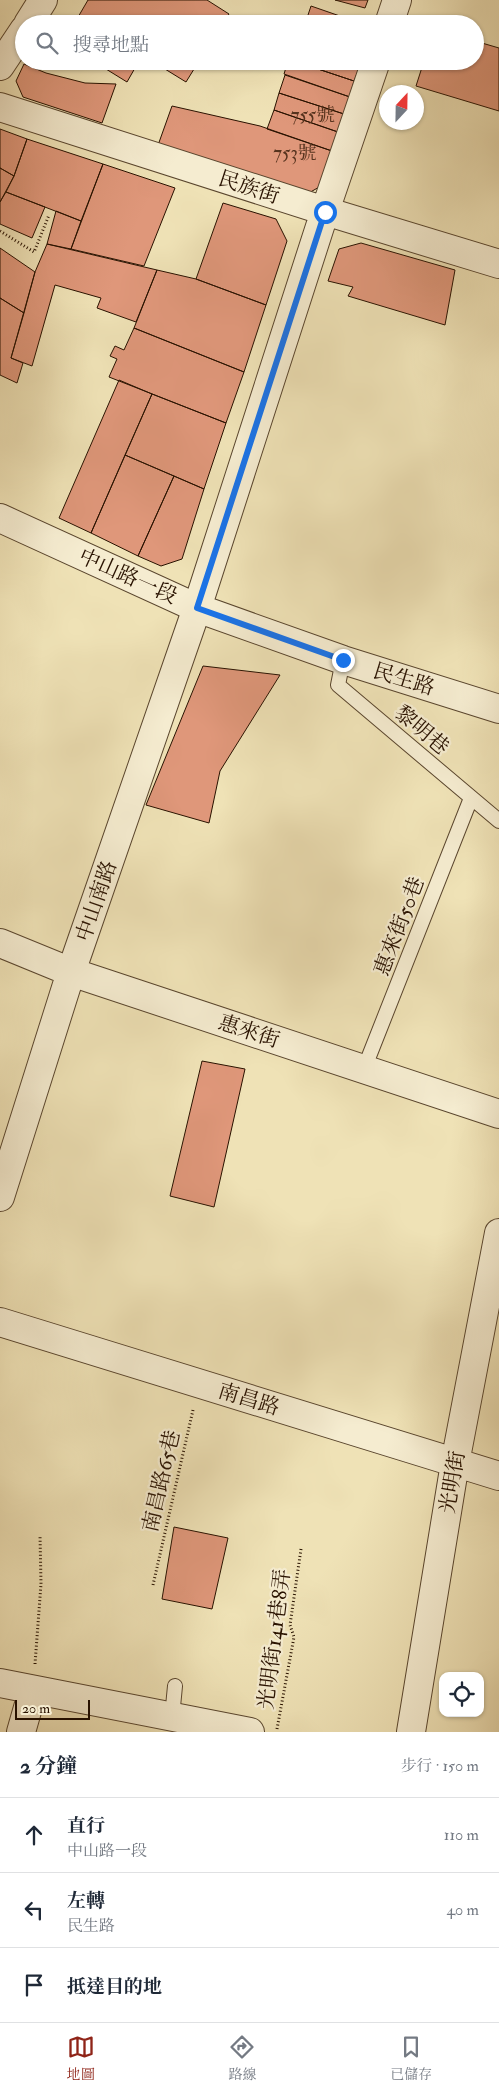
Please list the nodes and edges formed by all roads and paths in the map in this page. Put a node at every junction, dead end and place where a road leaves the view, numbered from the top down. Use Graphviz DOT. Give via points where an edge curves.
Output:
graph roads {
  1 [pos="43,0"];
  2 [pos="397,0"];
  3 [pos="34,15"];
  4 [pos="392,15"];
  5 [pos="15,44"];
  6 [pos="0,66"];
  7 [pos="373,70"];
  8 [pos="0,107"];
  9 [pos="325,212"];
  10 [pos="49,215"];
  11 [pos="0,231"];
  12 [pos="499,264"];
  13 [pos="0,518"];
  14 [pos="197,608"];
  15 [pos="343,660"];
  16 [pos="499,709"];
  17 [pos="471,798"];
  18 [pos="499,821"];
  19 [pos="0,943"];
  20 [pos="71,972"];
  21 [pos="364,1069"];
  22 [pos="499,1114"];
  23 [pos="0,1197"];
  24 [pos="499,1234"];
  25 [pos="0,1322"];
  26 [pos="199,1384"];
  27 [pos="454,1463"];
  28 [pos="499,1476"];
  29 [pos="40,1535"];
  30 [pos="301,1549"];
  31 [pos="153,1585"];
  32 [pos="0,1683"];
  33 [pos="176,1686"];
  34 [pos="33,1690"];
  35 [pos="187,1723"];
  36 [pos="21,1732"];
  37 [pos="250,1732"];
  38 [pos="276,1732"];
  39 [pos="411,1732"];
  1 -- 3 [label="street"];
  2 -- 4 [label="street"];
  5 -- 6 [label="street"];
  7 -- 9 [label="street, 中山路一段"];
  8 -- 9 [label="street, 民族街"];
  9 -- 12 [label="street, 民族街"];
  9 -- 14 [label="street, 中山路一段"];
  10 -- 11 [label="path" via="34,252"];
  13 -- 14 [label="street, 中山路一段"];
  14 -- 15 [label="street, 民生路"];
  14 -- 20 [label="street, 中山南路"];
  15 -- 16 [label="street, 民生路"];
  15 -- 17 [label="lane, 黎明巷" via="338,685"];
  17 -- 18 [label="lane, 黎明巷"];
  17 -- 21 [label="lane, 惠來街50巷"];
  19 -- 20 [label="street, 惠來街"];
  20 -- 21 [label="street, 惠來街"];
  20 -- 23 [label="street, 中山南路"];
  21 -- 22 [label="street, 惠來街"];
  24 -- 27 [label="street, 光明街"];
  25 -- 26 [label="street, 南昌路"];
  26 -- 27 [label="street, 南昌路"];
  26 -- 31 [label="path, 南昌路65巷"];
  27 -- 28 [label="street, 南昌路"];
  27 -- 39 [label="street, 光明街"];
  29 -- 34 [label="path" via="41,1584"];
  30 -- 38 [label="path, 光明街141巷8弄" via="290,1625 294,1637"];
  32 -- 34 [label="street"];
  33 -- 35 [label="lane"];
  34 -- 35 [label="street"];
  34 -- 36 [label="street"];
  35 -- 37 [label="street"];
}
